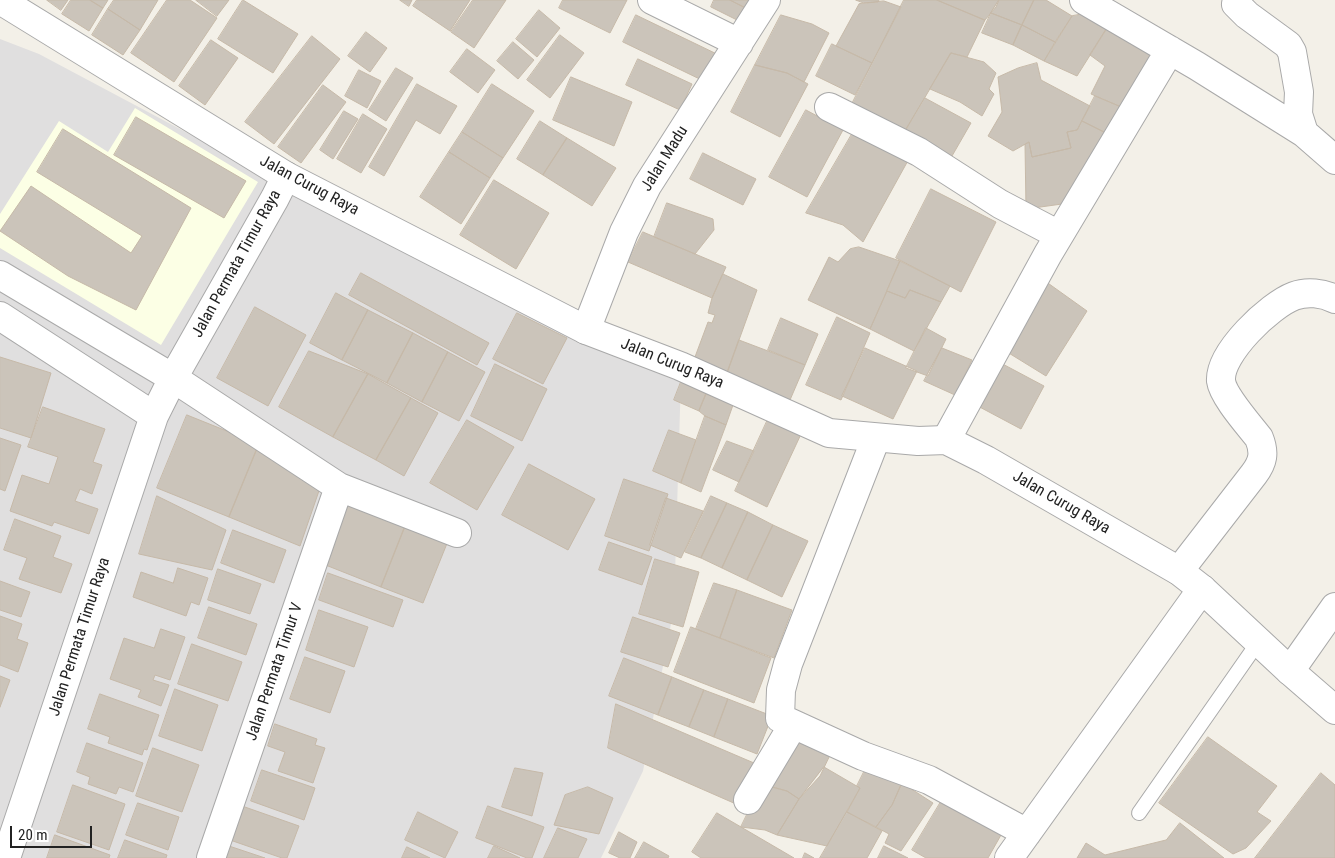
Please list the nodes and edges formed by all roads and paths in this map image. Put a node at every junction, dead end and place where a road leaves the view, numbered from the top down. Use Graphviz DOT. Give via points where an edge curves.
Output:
graph roads {
  1 [pos="0,0"];
  2 [pos="652,0"];
  3 [pos="766,0"];
  4 [pos="1084,0"];
  5 [pos="1237,0"];
  6 [pos="685,7"];
  7 [pos="739,43"];
  8 [pos="1170,50"];
  9 [pos="829,107"];
  10 [pos="1304,133"];
  11 [pos="1335,160"];
  12 [pos="286,176"];
  13 [pos="1059,235"];
  14 [pos="0,275"];
  15 [pos="1335,299"];
  16 [pos="0,316"];
  17 [pos="586,330"];
  18 [pos="173,378"];
  19 [pos="154,416"];
  20 [pos="876,438"];
  21 [pos="946,440"];
  22 [pos="339,487"];
  23 [pos="458,532"];
  24 [pos="1179,571"];
  25 [pos="1202,589"];
  26 [pos="1335,607"];
  27 [pos="1258,641"];
  28 [pos="1290,671"];
  29 [pos="1335,710"];
  30 [pos="792,725"];
  31 [pos="748,800"];
  32 [pos="1139,813"];
  33 [pos="1027,833"];
  34 [pos="6,858"];
  35 [pos="211,858"];
  36 [pos="1009,858"];
  1 -- 12 [label="street, Jalan Curug Raya"];
  2 -- 6 [label="street"];
  3 -- 7 [label="street, Jalan Madu"];
  4 -- 8 [label="street"];
  5 -- 10 [label="street" via="1236,4 1247,14 1288,44 1299,92 1298,114"];
  6 -- 7 [label="street"];
  7 -- 17 [label="street, Jalan Madu" via="647,186 624,232"];
  8 -- 10 [label="street"];
  8 -- 13 [label="street"];
  9 -- 13 [label="street" via="919,152 1000,204"];
  10 -- 11 [label="street"];
  12 -- 17 [label="street, Jalan Curug Raya"];
  12 -- 18 [label="street, Jalan Permata Timur Raya"];
  13 -- 21 [label="street"];
  14 -- 18 [label="street"];
  15 -- 24 [label="street" via="1309,292 1293,296 1254,324 1227,359 1221,380 1225,392 1259,438 1264,454 1254,474"];
  16 -- 19 [label="street"];
  17 -- 20 [label="street, Jalan Curug Raya" via="680,366 829,433"];
  18 -- 19 [label="street, Jalan Permata Timur Raya"];
  18 -- 22 [label="street"];
  19 -- 34 [label="street, Jalan Permata Timur Raya"];
  20 -- 21 [label="street, Jalan Curug Raya"];
  20 -- 30 [label="street" via="781,690 780,718"];
  21 -- 24 [label="street, Jalan Curug Raya"];
  22 -- 23 [label="street"];
  22 -- 35 [label="street, Jalan Permata Timur V"];
  24 -- 25 [label="street, Jalan Curug Raya"];
  25 -- 27 [label="street, Jalan Curug Raya"];
  25 -- 33 [label="street"];
  26 -- 28 [label="street"];
  27 -- 28 [label="street, Jalan Curug Raya"];
  27 -- 32 [label="lane"];
  28 -- 29 [label="street, Jalan Curug Raya"];
  30 -- 31 [label="street"];
  30 -- 33 [label="street" via="929,780"];
  33 -- 36 [label="street"];
}
